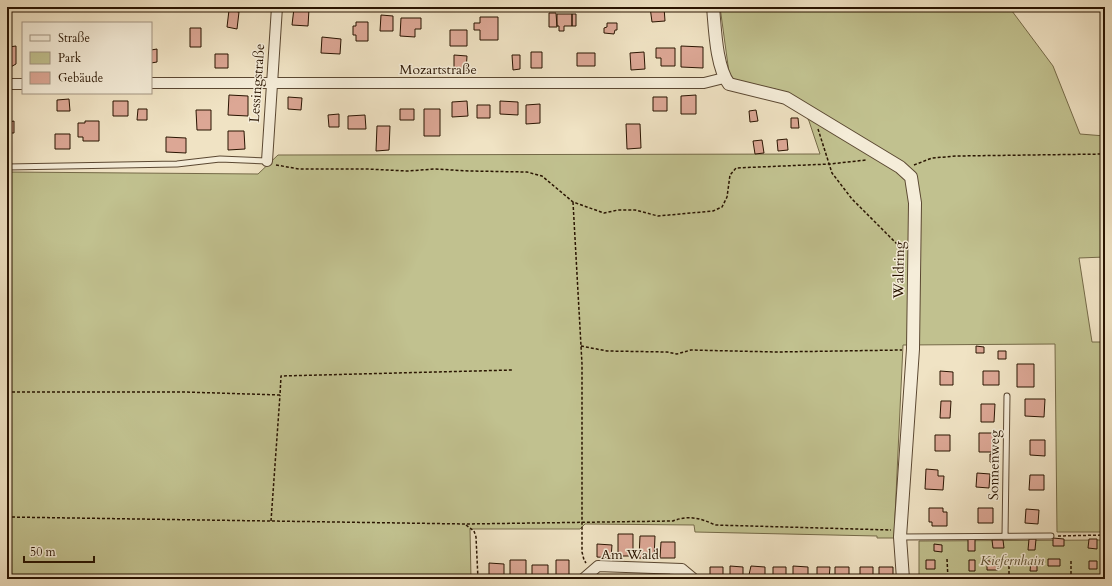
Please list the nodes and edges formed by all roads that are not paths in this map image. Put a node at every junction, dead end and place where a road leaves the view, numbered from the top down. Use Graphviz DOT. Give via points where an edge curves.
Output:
graph roads {
  1 [pos="276,7"];
  2 [pos="713,7"];
  3 [pos="724,78"];
  4 [pos="152,83"];
  5 [pos="271,83"];
  6 [pos="7,84"];
  7 [pos="22,84"];
  8 [pos="267,161"];
  9 [pos="7,167"];
  10 [pos="1007,396"];
  11 [pos="1005,536"];
  12 [pos="1051,536"];
  13 [pos="900,537"];
  14 [pos="682,569"];
  15 [pos="583,579"];
  16 [pos="672,579"];
  17 [pos="694,579"];
  18 [pos="903,579"];
  1 -- 5 [label="street, Lessingstraße"];
  2 -- 3 [label="street"];
  3 -- 5 [label="street, Mozartstraße" via="704,83"];
  3 -- 13 [label="street, Waldring" via="729,84 786,98 906,171 911,177 914,189 915,262 913,350"];
  4 -- 5 [label="street, Mozartstraße"];
  5 -- 8 [label="street, Lessingstraße"];
  6 -- 7 [label="street"];
  8 -- 9 [label="lane" via="220,159 177,164"];
  10 -- 11 [label="lane, Sonnenweg"];
  11 -- 12 [label="lane"];
  11 -- 13 [label="lane"];
  13 -- 18 [label="street, Waldring"];
  14 -- 15 [label="street, Am Wald" via="598,566"];
  14 -- 16 [label="street, Am Wald"];
  14 -- 17 [label="street"];
}
